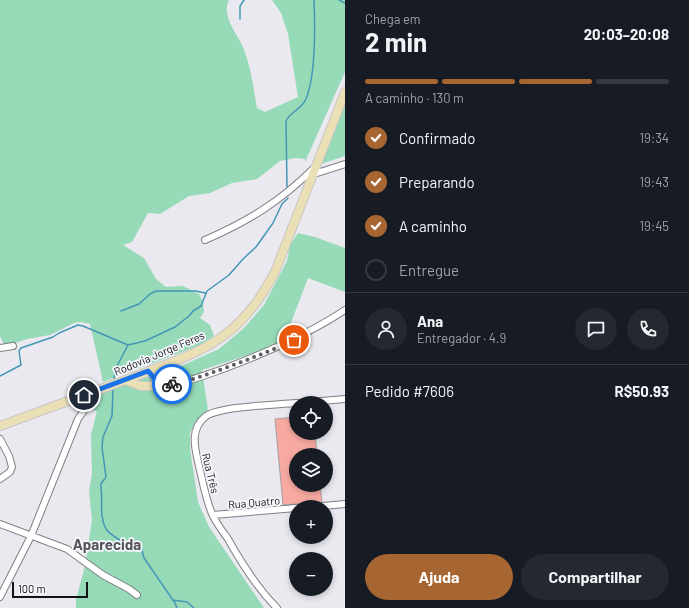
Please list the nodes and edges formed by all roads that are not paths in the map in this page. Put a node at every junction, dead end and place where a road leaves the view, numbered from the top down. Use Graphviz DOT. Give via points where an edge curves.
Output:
graph roads {
  1 [pos="345,92"];
  2 [pos="317,164"];
  3 [pos="345,164"];
  4 [pos="314,174"];
  5 [pos="205,240"];
  6 [pos="345,310"];
  7 [pos="13,346"];
  8 [pos="0,348"];
  9 [pos="148,371"];
  10 [pos="126,380"];
  11 [pos="161,386"];
  12 [pos="99,390"];
  13 [pos="345,399"];
  14 [pos="333,400"];
  15 [pos="289,404"];
  16 [pos="0,426"];
  17 [pos="0,439"];
  18 [pos="0,479"];
  19 [pos="345,504"];
  20 [pos="333,505"];
  21 [pos="289,509"];
  22 [pos="213,516"];
  23 [pos="0,524"];
  24 [pos="31,536"];
  25 [pos="3,586"];
  26 [pos="137,595"];
  27 [pos="0,597"];
  28 [pos="277,608"];
  1 -- 2 [label="main road, Rodovia Jorge Feres"];
  2 -- 4 [label="main road, Rodovia Jorge Feres"];
  2 -- 5 [label="street" via="284,195 258,214"];
  3 -- 4 [label="street"];
  4 -- 9 [label="main road, Rodovia Jorge Feres" via="275,272 254,307 239,323 214,342"];
  6 -- 11 [label="street" via="267,353 201,377"];
  7 -- 8 [label="street"];
  9 -- 10 [label="main road, Rodovia Jorge Feres"];
  9 -- 11 [label="street"];
  10 -- 11 [label="main road" via="141,386"];
  10 -- 12 [label="main road, Rodovia Jorge Feres"];
  12 -- 16 [label="main road, Rodovia Jorge Feres"];
  12 -- 24 [label="street" via="73,429"];
  13 -- 14 [label="street, Rua Três"];
  15 -- 22 [label="street, Rua Três" via="235,408 215,412 201,421 195,433 194,446"];
  17 -- 18 [label="street" via="12,467 10,472"];
  19 -- 20 [label="street"];
  21 -- 22 [label="street, Rua Quatro"];
  22 -- 28 [label="street, Rua Três" via="246,571"];
  23 -- 24 [label="street"];
  24 -- 25 [label="street"];
  24 -- 26 [label="street" via="67,549"];
  25 -- 27 [label="street"];
}
